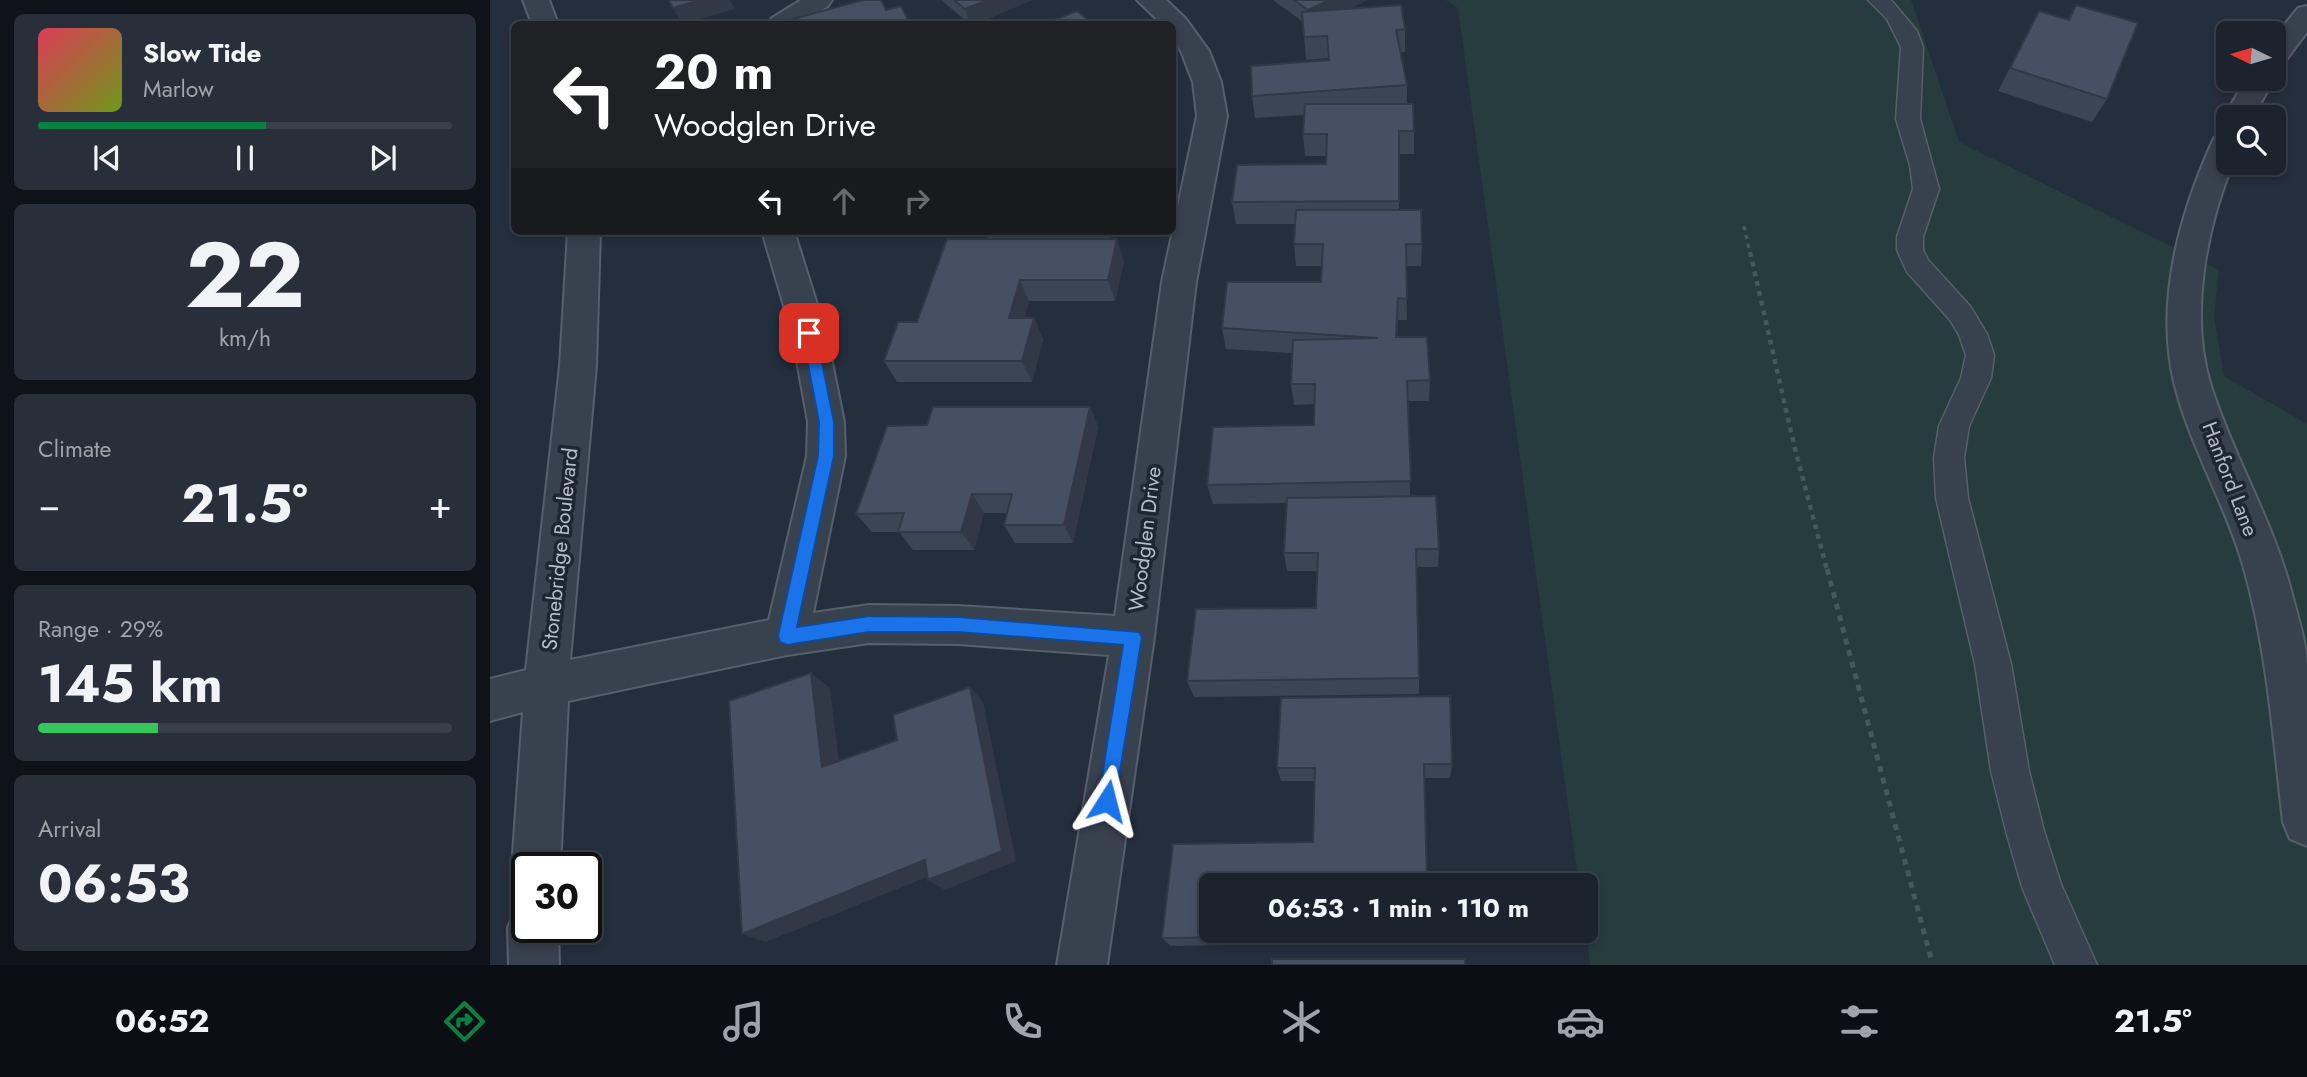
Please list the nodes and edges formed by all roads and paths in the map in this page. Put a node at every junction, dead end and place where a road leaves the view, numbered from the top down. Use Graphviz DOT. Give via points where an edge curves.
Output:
graph roads {
  1 [pos="536,0"];
  2 [pos="819,0"];
  3 [pos="1150,0"];
  4 [pos="1879,0"];
  5 [pos="2307,14"];
  6 [pos="544,21"];
  7 [pos="786,21"];
  8 [pos="1174,21"];
  9 [pos="1176,24"];
  10 [pos="2286,41"];
  11 [pos="2216,173"];
  12 [pos="1744,226"];
  13 [pos="584,235"];
  14 [pos="779,235"];
  15 [pos="787,636"];
  16 [pos="1133,637"];
  17 [pos="547,685"];
  18 [pos="490,700"];
  19 [pos="2307,822"];
  20 [pos="537,852"];
  21 [pos="533,943"];
  22 [pos="1931,959"];
  23 [pos="534,965"];
  24 [pos="1082,965"];
  25 [pos="2076,965"];
  1 -- 6 [label="street"];
  2 -- 7 [label="street"];
  3 -- 8 [label="street, Woodglen Drive"];
  4 -- 25 [label="lane" via="1895,15 1912,47 1908,119 1926,189 1910,250 1917,265 1960,313 1980,355 1976,377 1954,426 1949,458 1952,498 1993,664 2025,831 2042,887"];
  5 -- 10 [label="street"];
  9 -- 16 [label="street, Woodglen Drive" via="1193,46 1208,80 1212,116 1179,282"];
  11 -- 19 [label="street, Hanford Lane" via="2190,262 2183,316 2185,348 2192,383 2263,563 2279,620"];
  12 -- 22 [label="path" via="1794,444"];
  13 -- 17 [label="street, Stonebridge Boulevard" via="581,351"];
  14 -- 15 [label="street" via="809,333 826,422 826,456"];
  15 -- 16 [label="street, Woodglen Drive" via="882,624"];
  15 -- 17 [label="street, Woodglen Drive"];
  16 -- 24 [label="street"];
  17 -- 18 [label="street, Woodglen Drive"];
  17 -- 20 [label="street, Stonebridge Boulevard"];
  21 -- 23 [label="street"];
}
